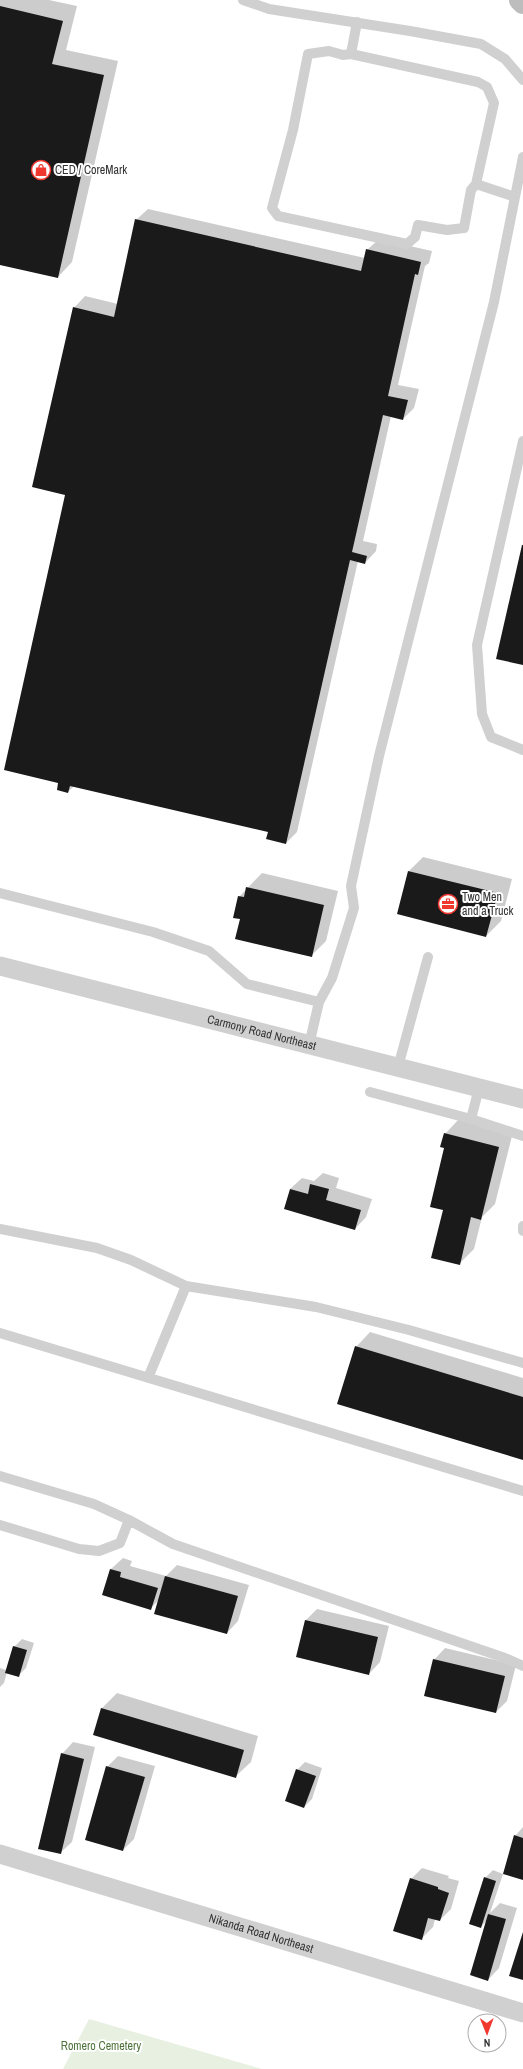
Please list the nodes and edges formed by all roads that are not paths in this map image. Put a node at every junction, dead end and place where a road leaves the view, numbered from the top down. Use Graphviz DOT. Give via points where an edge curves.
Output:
graph roads {
  1 [pos="243,0"];
  2 [pos="520,0"];
  3 [pos="523,3"];
  4 [pos="357,22"];
  5 [pos="351,54"];
  6 [pos="523,80"];
  7 [pos="523,157"];
  8 [pos="476,184"];
  9 [pos="515,197"];
  10 [pos="523,441"];
  11 [pos="523,750"];
  12 [pos="0,893"];
  13 [pos="428,957"];
  14 [pos="0,966"];
  15 [pos="319,1002"];
  16 [pos="309,1045"];
  17 [pos="398,1067"];
  18 [pos="479,1088"];
  19 [pos="370,1092"];
  20 [pos="523,1099"];
  21 [pos="471,1118"];
  22 [pos="523,1136"];
  23 [pos="523,1226"];
  24 [pos="0,1229"];
  25 [pos="523,1231"];
  26 [pos="186,1286"];
  27 [pos="0,1333"];
  28 [pos="523,1363"];
  29 [pos="148,1378"];
  30 [pos="0,1476"];
  31 [pos="523,1491"];
  32 [pos="129,1520"];
  33 [pos="0,1525"];
  34 [pos="523,1666"];
  35 [pos="0,1854"];
  36 [pos="523,2013"];
  1 -- 4 [label="lane" via="269,9"];
  2 -- 3 [label="main road"];
  4 -- 5 [label="lane"];
  4 -- 6 [label="lane" via="481,44 505,59"];
  5 -- 8 [label="lane" via="478,82 487,87 494,103"];
  5 -- 8 [label="lane" via="343,55 329,51 308,54 293,130 272,208 278,216 407,244 415,236 418,225 447,230 464,228 471,190"];
  7 -- 9 [label="lane"];
  8 -- 9 [label="lane"];
  9 -- 15 [label="lane" via="494,302 380,756 351,886 354,908 332,978"];
  10 -- 11 [label="lane" via="477,645 482,714 491,737"];
  12 -- 15 [label="lane" via="153,932 209,951 247,984"];
  13 -- 17 [label="lane"];
  14 -- 16 [label="street, Carmony Road Northeast"];
  15 -- 16 [label="lane"];
  16 -- 17 [label="street, Carmony Road Northeast"];
  17 -- 18 [label="street, Carmony Road Northeast"];
  18 -- 20 [label="street, Carmony Road Northeast"];
  18 -- 21 [label="lane"];
  19 -- 21 [label="lane"];
  21 -- 22 [label="lane"];
  23 -- 25 [label="lane"];
  24 -- 26 [label="lane" via="98,1248 131,1260"];
  26 -- 28 [label="lane" via="316,1306"];
  26 -- 29 [label="lane"];
  27 -- 29 [label="lane"];
  29 -- 31 [label="lane"];
  30 -- 32 [label="lane" via="94,1504"];
  32 -- 33 [label="lane" via="120,1543 99,1551 79,1549"];
  32 -- 34 [label="lane" via="173,1544"];
  35 -- 36 [label="street, Nikanda Road Northeast"];
}
